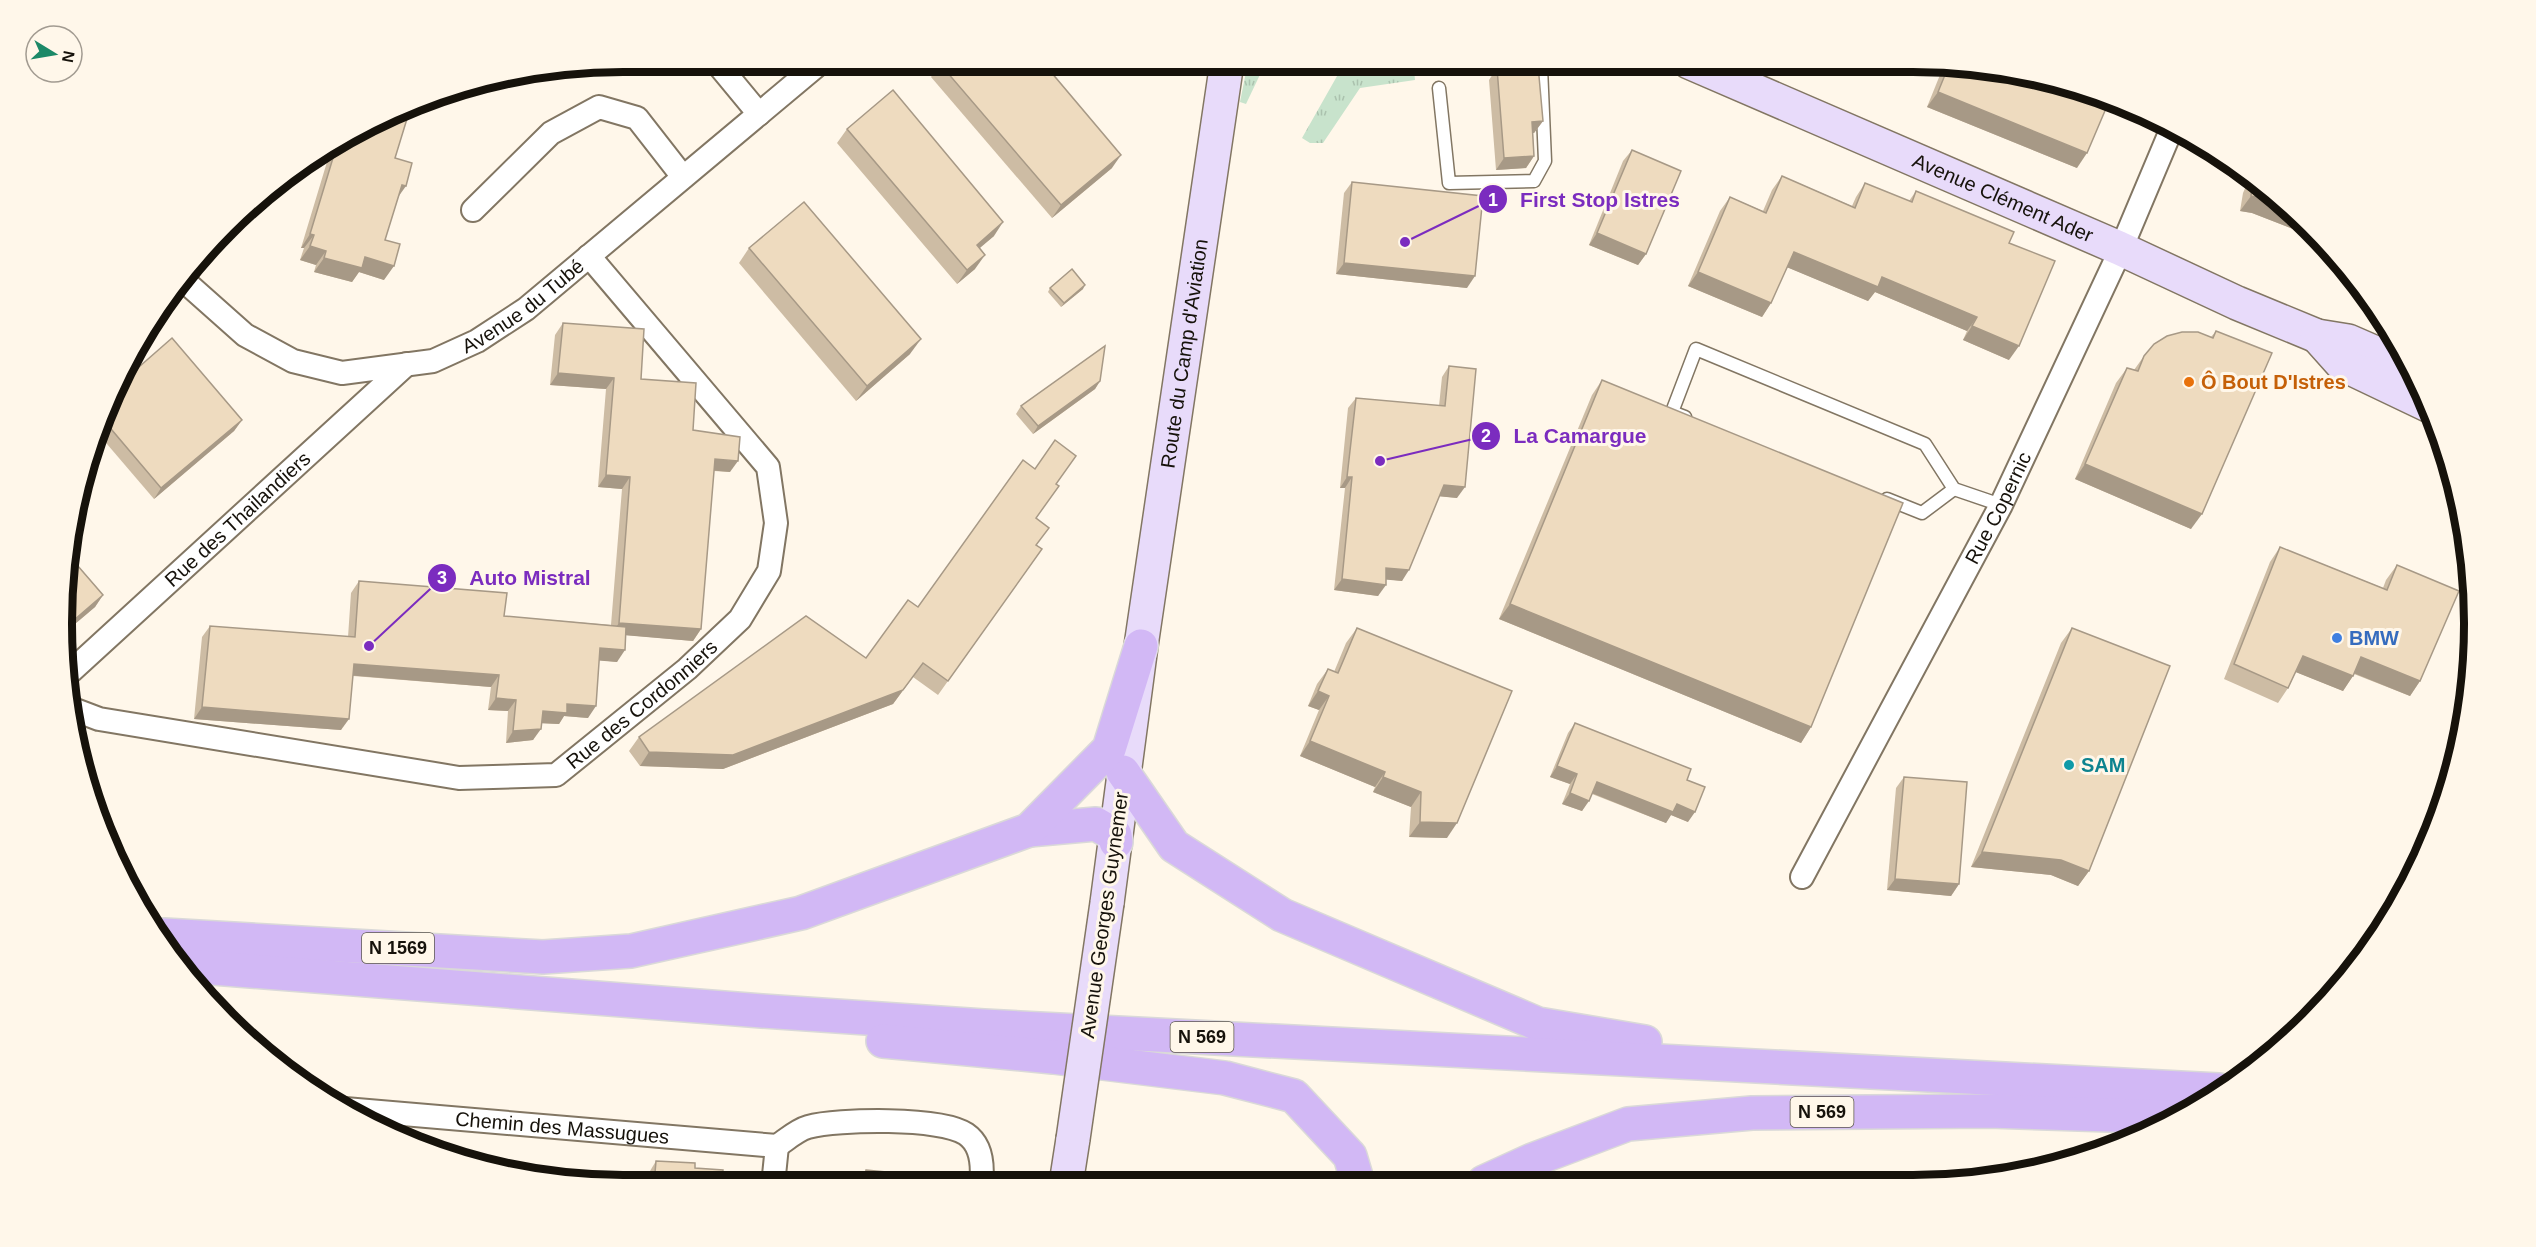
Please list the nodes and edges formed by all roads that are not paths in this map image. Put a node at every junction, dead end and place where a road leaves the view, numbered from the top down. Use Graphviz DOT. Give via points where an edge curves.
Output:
graph roads {
  1 [pos="724,72"];
  2 [pos="809,72"];
  3 [pos="1226,72"];
  4 [pos="1541,72"];
  5 [pos="1712,72"];
  6 [pos="1439,88"];
  7 [pos="759,114"];
  8 [pos="2169,136"];
  9 [pos="683,177"];
  10 [pos="473,210"];
  11 [pos="2121,249"];
  12 [pos="589,256"];
  13 [pos="189,285"];
  14 [pos="2317,336"];
  15 [pos="2398,362"];
  16 [pos="407,364"];
  17 [pos="2416,399"];
  18 [pos="1694,420"];
  19 [pos="1954,489"];
  20 [pos="1879,495"];
  21 [pos="2001,505"];
  22 [pos="1141,646"];
  23 [pos="74,669"];
  24 [pos="80,712"];
  25 [pos="1124,772"];
  26 [pos="1029,830"];
  27 [pos="1116,842"];
  28 [pos="1802,877"];
  29 [pos="169,935"];
  30 [pos="192,966"];
  31 [pos="762,1011"];
  32 [pos="1831,1070"];
  33 [pos="2207,1089"];
  34 [pos="367,1111"];
  35 [pos="2159,1117"];
  36 [pos="777,1146"];
  37 [pos="774,1175"];
  38 [pos="982,1175"];
  39 [pos="1067,1175"];
  40 [pos="1356,1175"];
  41 [pos="1499,1175"];
  1 -- 7 [label="street"];
  2 -- 7 [label="street, Avenue du Tubé"];
  3 -- 22 [label="street, Route du Camp d'Aviation"];
  4 -- 6 [label="lane" via="1545,161 1534,181 1449,183"];
  5 -- 11 [label="street, Avenue Clément Ader"];
  7 -- 9 [label="street, Avenue du Tubé"];
  8 -- 11 [label="street, Rue Copernic"];
  9 -- 10 [label="street" via="637,118 599,107 551,133"];
  9 -- 12 [label="street, Avenue du Tubé"];
  11 -- 14 [label="street, Avenue Clément Ader"];
  11 -- 21 [label="street, Rue Copernic"];
  12 -- 16 [label="street, Avenue du Tubé" via="526,309 477,341 433,360"];
  12 -- 24 [label="street, Rue des Cordonniers" via="768,467 776,523 769,571 740,619 687,669 556,775 459,778 99,719"];
  13 -- 16 [label="street, Avenue du Tubé" via="245,335 293,362 342,373"];
  14 -- 15 [label="street, Avenue Clément Ader" via="2348,340"];
  14 -- 17 [label="street, Avenue Clément Ader" via="2342,364"];
  16 -- 23 [label="street, Rue des Thailandiers"];
  18 -- 19 [label="lane" via="1672,412 1696,349 1925,444"];
  19 -- 20 [label="lane" via="1922,513"];
  19 -- 21 [label="lane"];
  21 -- 28 [label="street, Rue Copernic"];
  22 -- 25 [label="street, Avenue Georges Guynemer"];
  22 -- 26 [label="main road" via="1109,749"];
  25 -- 27 [label="street, Avenue Georges Guynemer"];
  25 -- 32 [label="main road, N 569" via="1174,846 1282,915 1538,1024"];
  26 -- 27 [label="main road" via="1096,824 1115,835"];
  26 -- 29 [label="main road, N 1569" via="801,913 631,951 543,957"];
  27 -- 39 [label="street, Avenue Georges Guynemer, bridge"];
  30 -- 31 [label="main road, N 569"];
  31 -- 32 [label="main road, N 569"];
  31 -- 40 [label="main road, N 569" via="878,1041 1053,1056 1225,1078 1294,1096 1350,1156"];
  32 -- 33 [label="main road, N 569"];
  34 -- 36 [label="street, Chemin des Massugues"];
  35 -- 41 [label="main road, N 569" via="1989,1111 1752,1113 1628,1124"];
  36 -- 37 [label="street"];
  36 -- 38 [label="street" via="806,1127 852,1121 930,1124 968,1135 979,1150"];
}
